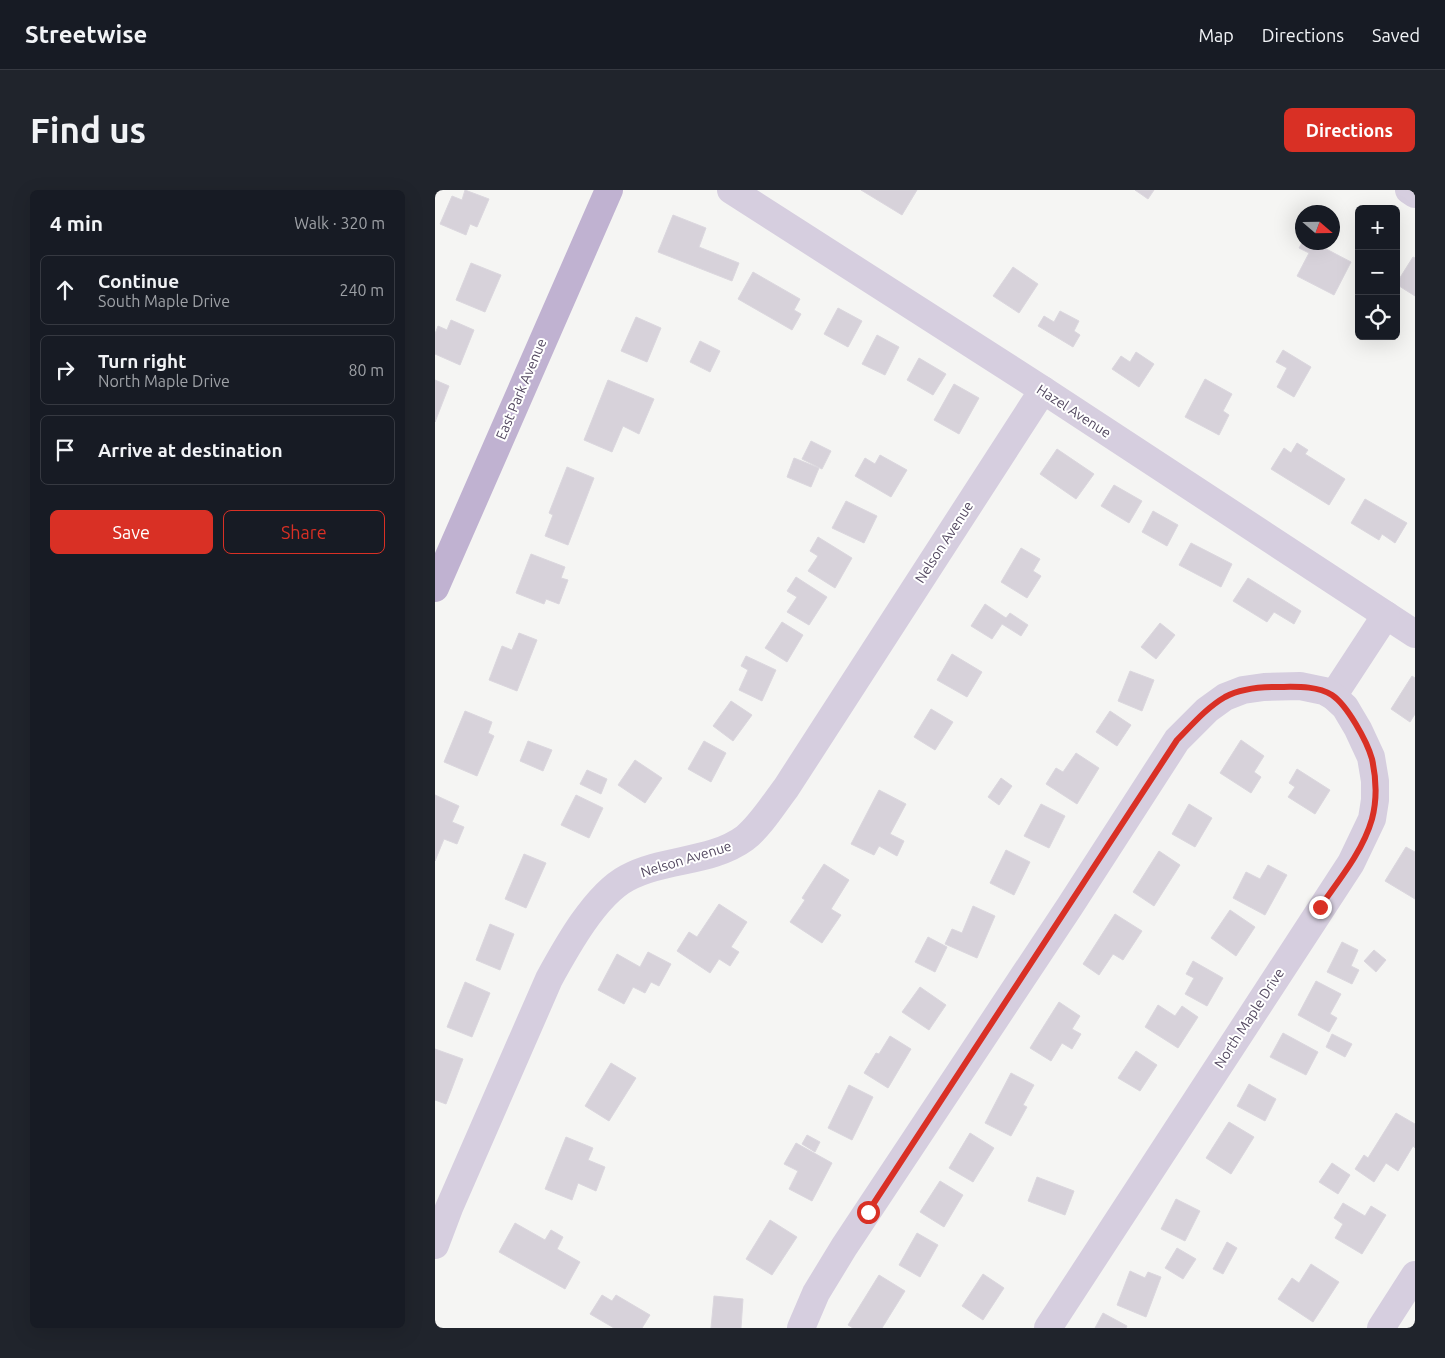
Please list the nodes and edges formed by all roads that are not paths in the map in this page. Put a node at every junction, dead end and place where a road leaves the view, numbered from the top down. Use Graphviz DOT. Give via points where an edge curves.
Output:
graph roads {
  1 [pos="609,190"];
  2 [pos="731,190"];
  3 [pos="1409,190"];
  4 [pos="1415,194"];
  5 [pos="1043,390"];
  6 [pos="435,588"];
  7 [pos="1386,614"];
  8 [pos="1415,634"];
  9 [pos="1333,696"];
  10 [pos="435,1245"];
  11 [pos="1415,1275"];
  12 [pos="801,1328"];
  13 [pos="1048,1328"];
  14 [pos="1381,1328"];
  1 -- 6 [label="main road, East Park Avenue"];
  2 -- 5 [label="street, Hazel Avenue"];
  3 -- 4 [label="street"];
  5 -- 7 [label="street, Hazel Avenue"];
  5 -- 10 [label="street, Nelson Avenue" via="786,788 754,829 745,838 711,854 626,878 585,920 549,979"];
  7 -- 8 [label="street, Hazel Avenue"];
  7 -- 9 [label="street"];
  9 -- 12 [label="street" via="1300,686 1243,690 1225,697 1207,710 1177,740 844,1247 816,1293"];
  9 -- 13 [label="street, North Maple Drive" via="1345,708 1371,757 1375,800 1372,819 1363,840"];
  11 -- 14 [label="street"];
}
